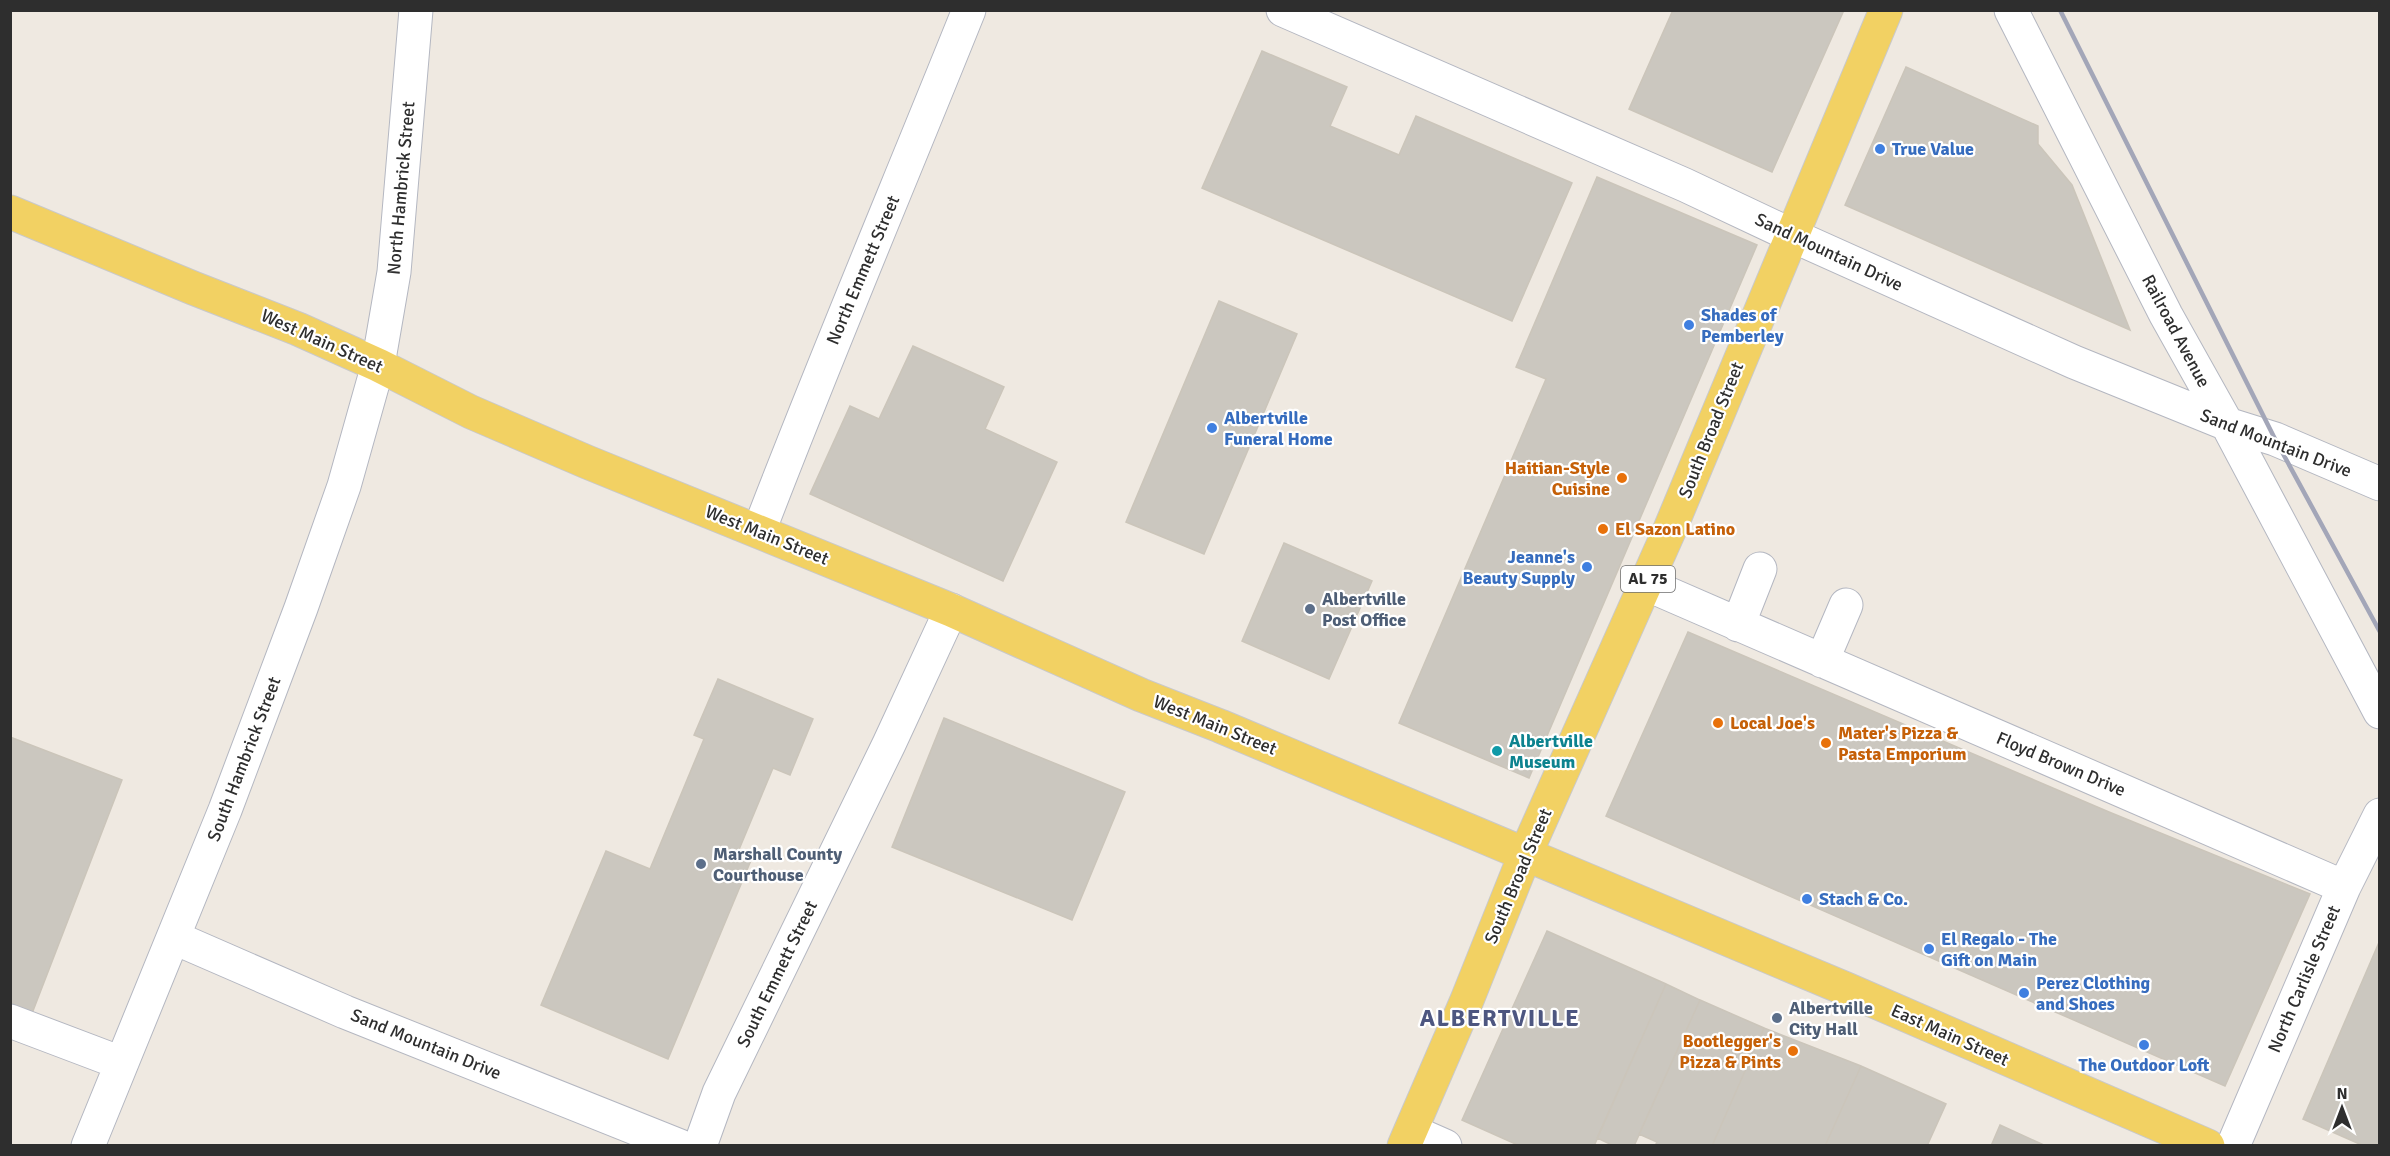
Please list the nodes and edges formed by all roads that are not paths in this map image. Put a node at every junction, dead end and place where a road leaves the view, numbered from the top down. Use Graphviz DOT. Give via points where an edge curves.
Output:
graph roads {
  1 [pos="416,10"];
  2 [pos="969,10"];
  3 [pos="1283,10"];
  4 [pos="1886,10"];
  5 [pos="2011,10"];
  6 [pos="10,212"];
  7 [pos="1791,235"];
  8 [pos="378,365"];
  9 [pos="2227,424"];
  10 [pos="2379,484"];
  11 [pos="759,531"];
  12 [pos="1760,569"];
  13 [pos="1646,584"];
  14 [pos="1846,605"];
  15 [pos="951,610"];
  16 [pos="1738,625"];
  17 [pos="1822,661"];
  18 [pos="2379,712"];
  19 [pos="2379,815"];
  20 [pos="1525,855"];
  21 [pos="2344,887"];
  22 [pos="175,938"];
  23 [pos="10,1021"];
  24 [pos="121,1063"];
  25 [pos="1407,1138"];
  26 [pos="88,1146"];
  27 [pos="680,1146"];
  28 [pos="699,1146"];
  29 [pos="1445,1146"];
  30 [pos="2208,1146"];
  31 [pos="2233,1146"];
  1 -- 8 [label="street, North Hambrick Street" via="399,232"];
  2 -- 11 [label="street, North Emmett Street"];
  3 -- 7 [label="street, Sand Mountain Drive"];
  4 -- 7 [label="main road, South Broad Street / AL 75"];
  5 -- 9 [label="street, Railroad Avenue" via="2166,315"];
  6 -- 8 [label="main road, West Main Street"];
  7 -- 9 [label="street, Sand Mountain Drive" via="2074,362"];
  7 -- 13 [label="main road, South Broad Street / AL 75"];
  8 -- 11 [label="main road, West Main Street" via="471,412"];
  8 -- 22 [label="street, South Hambrick Street" via="344,486 301,608"];
  9 -- 10 [label="street, Sand Mountain Drive" via="2275,439"];
  9 -- 18 [label="street, Railroad Avenue"];
  11 -- 15 [label="main road, West Main Street"];
  12 -- 16 [label="street"];
  13 -- 16 [label="street, Floyd Brown Drive"];
  13 -- 20 [label="main road, South Broad Street / AL 75"];
  14 -- 17 [label="street"];
  15 -- 20 [label="main road, West Main Street" via="1141,695"];
  15 -- 28 [label="street, South Emmett Street" via="719,1093"];
  16 -- 17 [label="street, Floyd Brown Drive"];
  17 -- 21 [label="street, Floyd Brown Drive"];
  19 -- 21 [label="street, North Carlisle Street"];
  20 -- 25 [label="main road, South Broad Street / AL 75"];
  20 -- 30 [label="main road, East Main Street"];
  21 -- 31 [label="street, North Carlisle Street"];
  22 -- 24 [label="street, South Hambrick Street"];
  22 -- 27 [label="street, Sand Mountain Drive" via="345,1012"];
  23 -- 24 [label="street"];
  24 -- 26 [label="street, South Hambrick Street"];
  25 -- 29 [label="street"];
}
